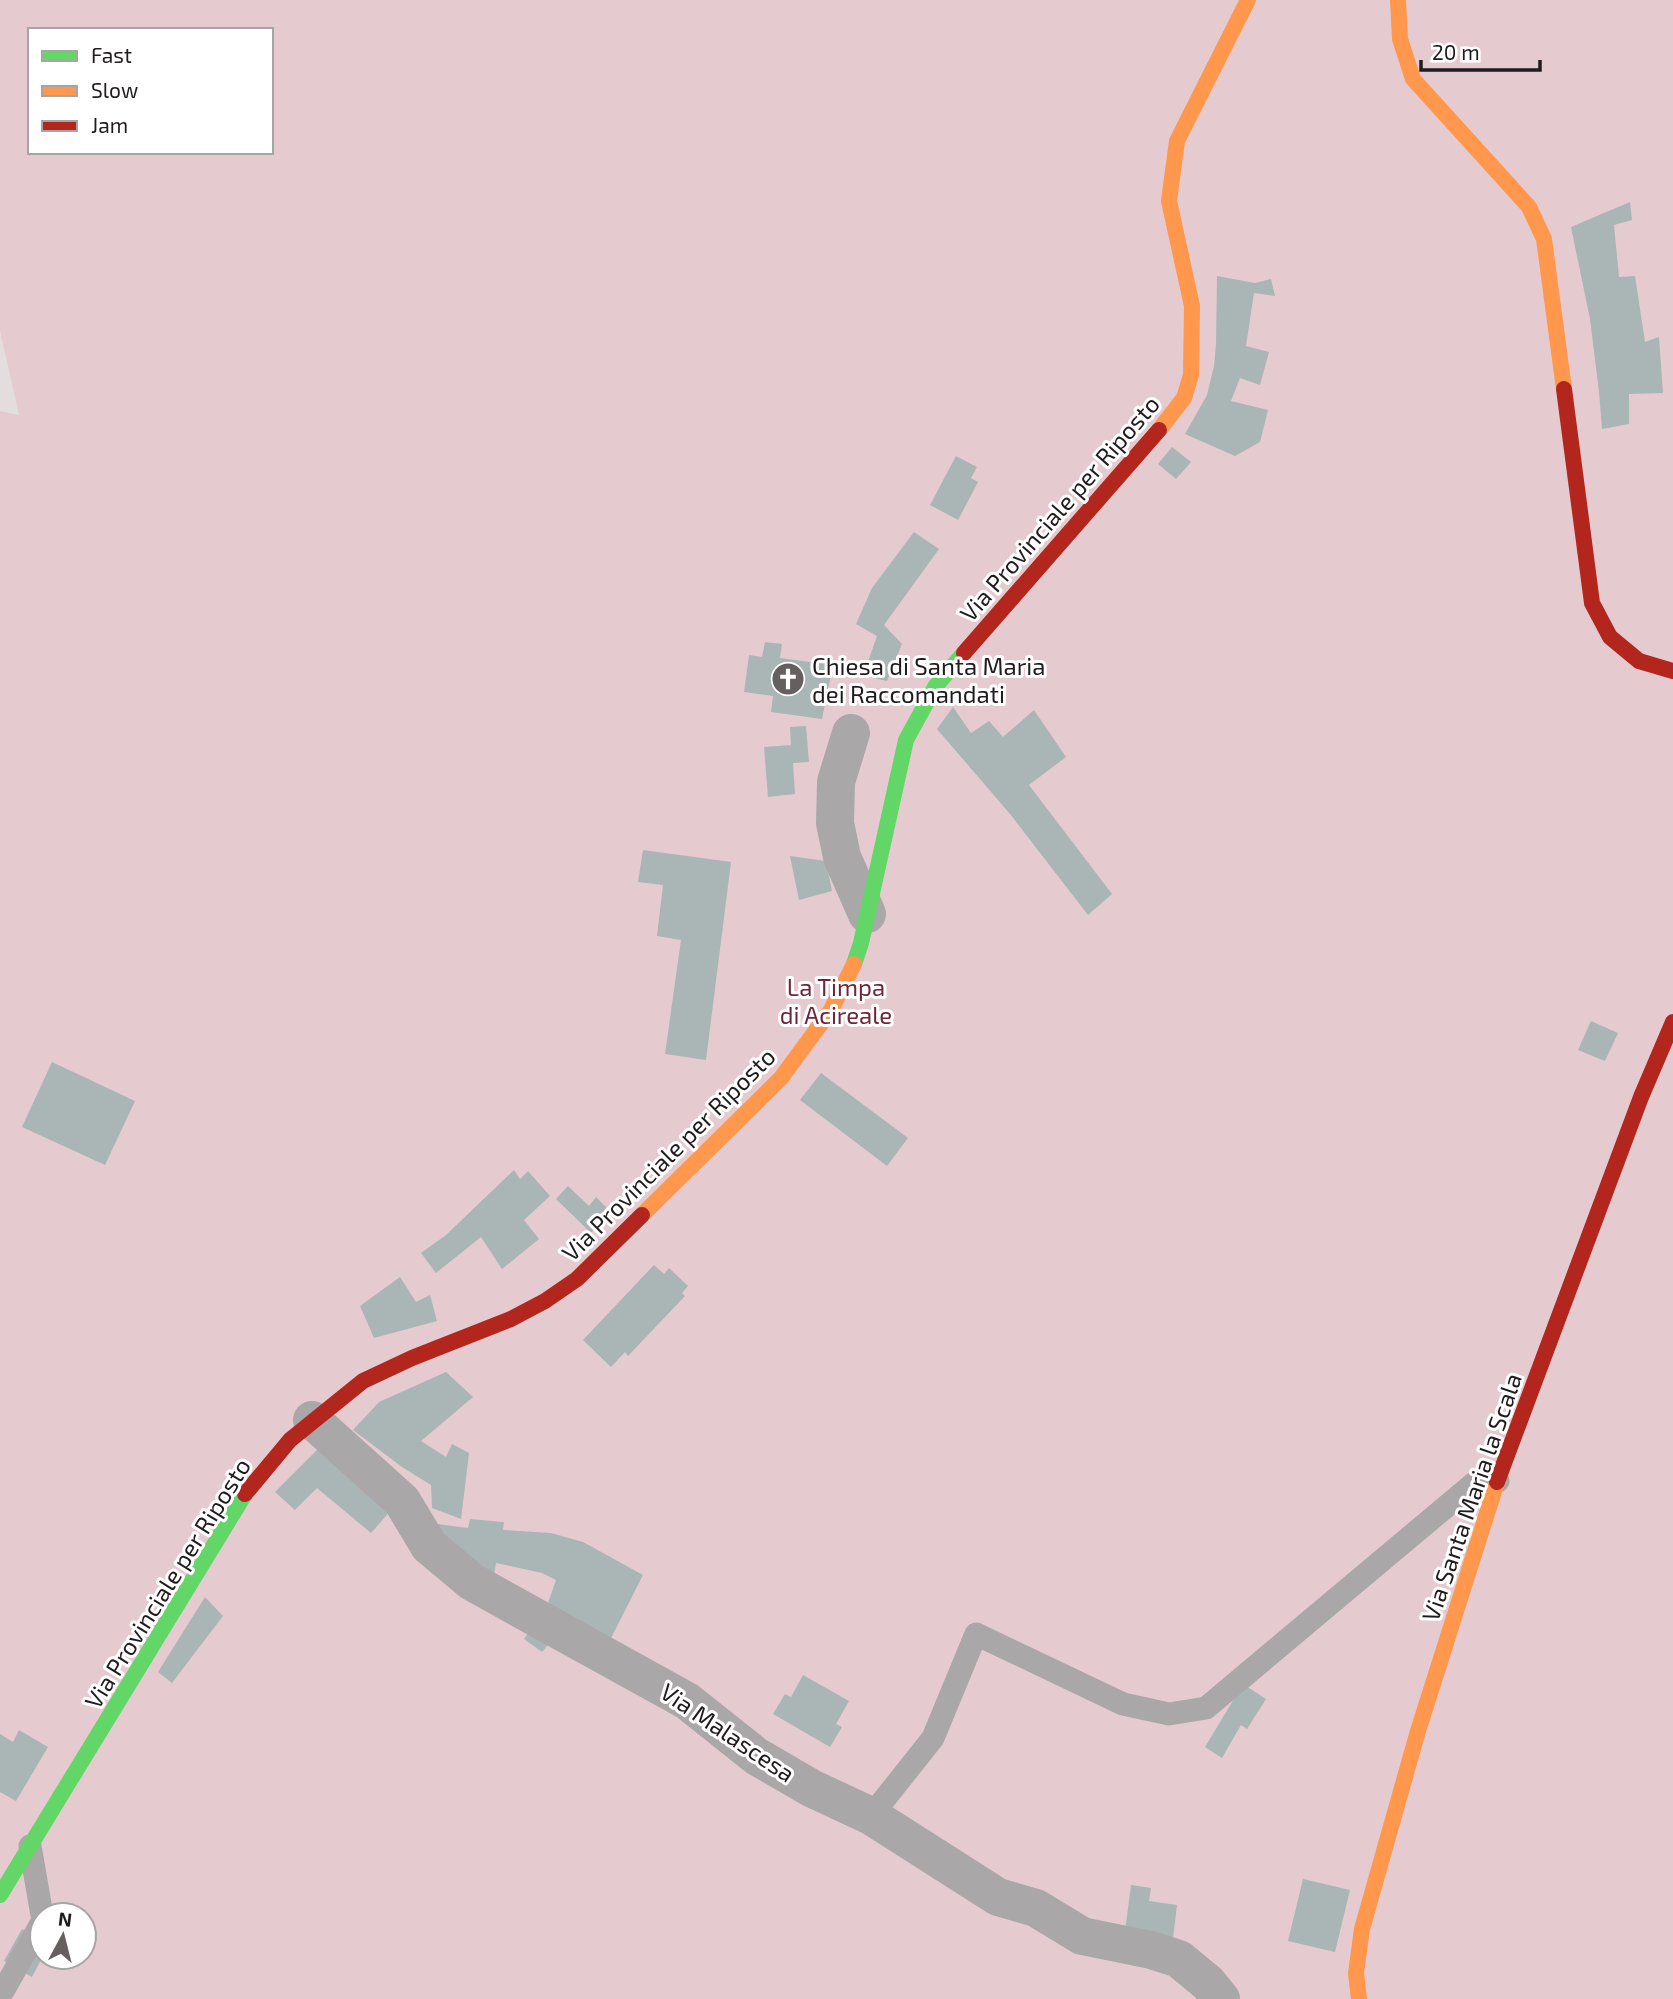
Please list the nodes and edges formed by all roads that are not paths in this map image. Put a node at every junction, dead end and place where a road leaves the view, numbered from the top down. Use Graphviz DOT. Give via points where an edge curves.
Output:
graph roads {
  1 [pos="1248,0"];
  2 [pos="1398,0"];
  3 [pos="1673,671"];
  4 [pos="852,733"];
  5 [pos="867,914"];
  6 [pos="1673,1022"];
  7 [pos="312,1420"];
  8 [pos="1498,1481"];
  9 [pos="871,1816"];
  10 [pos="30,1846"];
  11 [pos="0,1895"];
  12 [pos="40,1901"];
  13 [pos="28,1947"];
  14 [pos="0,1992"];
  15 [pos="1221,1999"];
  16 [pos="1359,1999"];
  1 -- 5 [label="street, Via Provinciale per Riposto" via="1177,141 1171,177 1169,201 1192,306 1191,375 1184,398 936,687 906,740"];
  2 -- 3 [label="street" via="1400,39 1413,79 1529,207 1545,239 1592,604 1611,637 1639,661"];
  4 -- 5 [label="street" via="836,782 835,823 842,857"];
  5 -- 7 [label="street, Via Provinciale per Riposto" via="851,972 831,1010 780,1078 577,1279 511,1319 363,1381"];
  6 -- 8 [label="street, Via Santa Maria la Scala"];
  7 -- 9 [label="street, Via Malascesa" via="402,1501 429,1546 471,1582 687,1701 756,1756"];
  7 -- 10 [label="street, Via Provinciale per Riposto" via="248,1489"];
  8 -- 9 [label="lane" via="1472,1484 1206,1708 1169,1714 1123,1704 976,1634 933,1738"];
  8 -- 16 [label="street, Via Santa Maria la Scala" via="1418,1731 1362,1929 1356,1973"];
  9 -- 15 [label="street, Via Malascesa" via="999,1897 1036,1908 1082,1936 1179,1959"];
  10 -- 11 [label="street, Via Provinciale per Riposto"];
  10 -- 12 [label="lane"];
  13 -- 14 [label="lane"];
}
